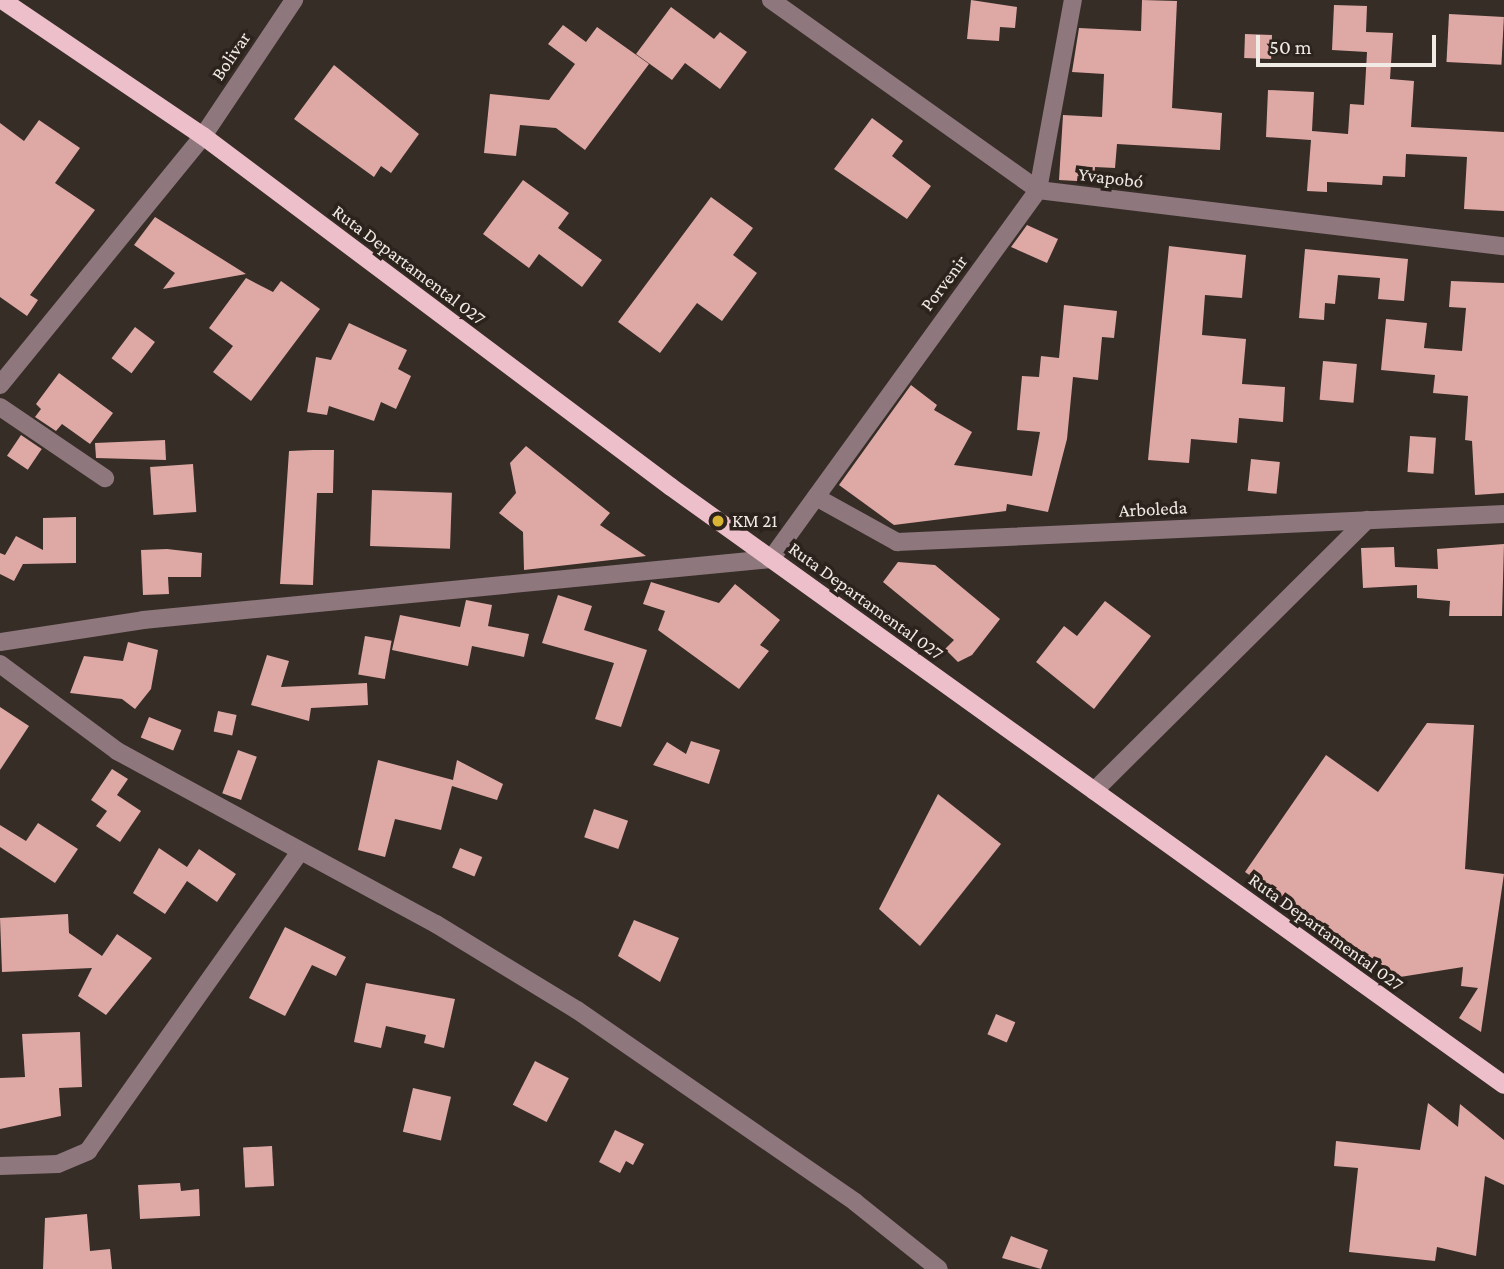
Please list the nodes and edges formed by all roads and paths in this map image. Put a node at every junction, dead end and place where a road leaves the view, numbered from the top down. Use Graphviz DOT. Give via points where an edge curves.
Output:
graph roads {
  1 [pos="2,0"];
  2 [pos="295,0"];
  3 [pos="771,0"];
  4 [pos="1073,0"];
  5 [pos="203,136"];
  6 [pos="1038,190"];
  7 [pos="1504,246"];
  8 [pos="0,385"];
  9 [pos="0,407"];
  10 [pos="105,478"];
  11 [pos="816,497"];
  12 [pos="1504,514"];
  13 [pos="1367,520"];
  14 [pos="771,559"];
  15 [pos="0,642"];
  16 [pos="0,663"];
  17 [pos="1094,792"];
  18 [pos="298,854"];
  19 [pos="1504,1085"];
  20 [pos="0,1166"];
  21 [pos="939,1269"];
  1 -- 5 [label="main road, Ruta Departamental 027"];
  2 -- 5 [label="street, Bolivar"];
  3 -- 6 [label="street, Yvapobó"];
  4 -- 6 [label="street, Porvenir"];
  5 -- 8 [label="street, Bolivar"];
  5 -- 14 [label="main road, Ruta Departamental 027"];
  6 -- 7 [label="street, Yvapobó"];
  6 -- 11 [label="street, Porvenir"];
  9 -- 10 [label="street"];
  11 -- 13 [label="street, Arboleda" via="897,542"];
  11 -- 14 [label="street, Porvenir"];
  12 -- 13 [label="street, Arboleda"];
  13 -- 17 [label="street"];
  14 -- 15 [label="street" via="143,620"];
  14 -- 17 [label="main road, Ruta Departamental 027"];
  16 -- 18 [label="street" via="117,751"];
  17 -- 19 [label="main road, Ruta Departamental 027"];
  18 -- 20 [label="street" via="88,1151 58,1164"];
  18 -- 21 [label="street" via="436,924 577,1010 855,1202"];
}
